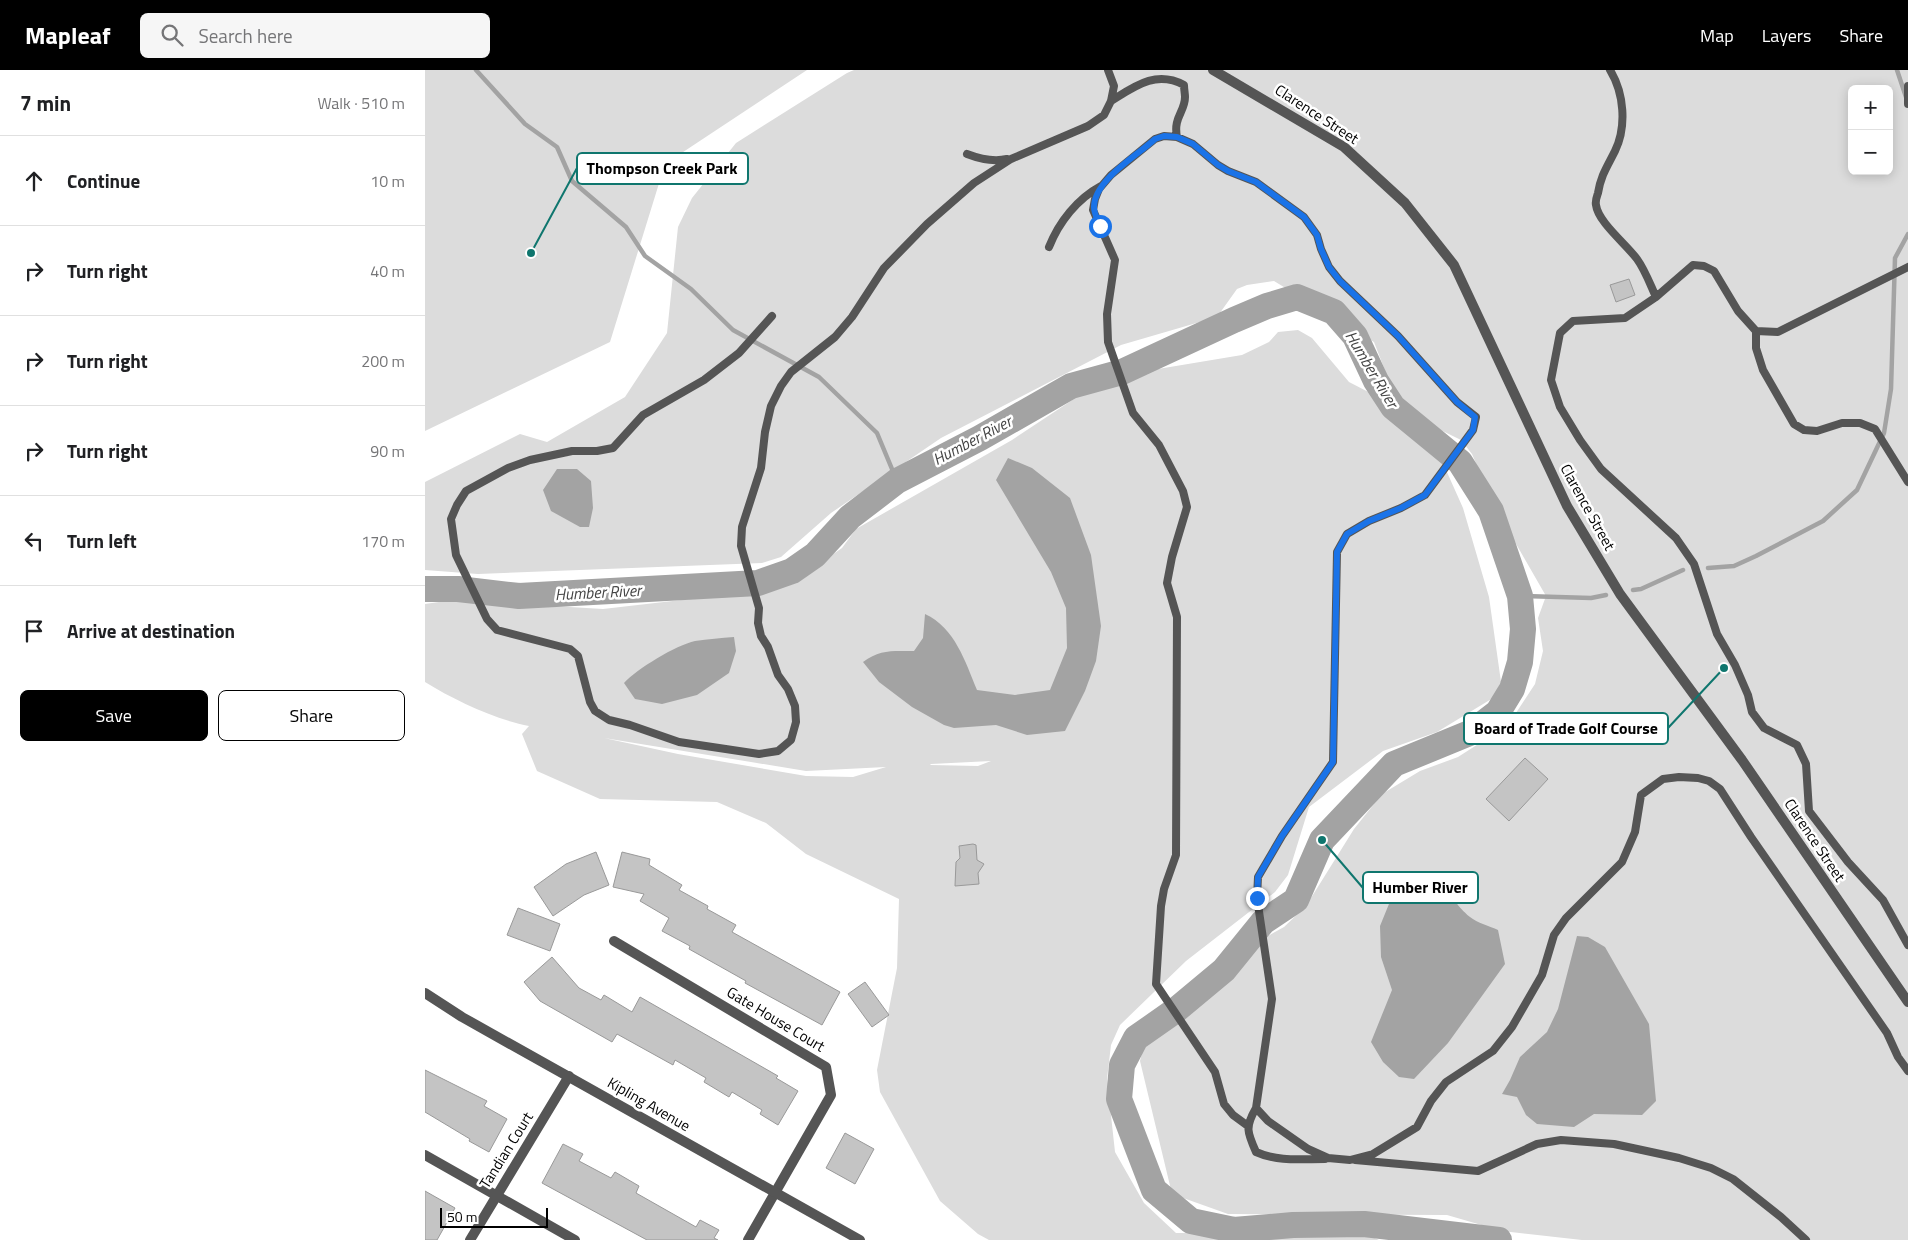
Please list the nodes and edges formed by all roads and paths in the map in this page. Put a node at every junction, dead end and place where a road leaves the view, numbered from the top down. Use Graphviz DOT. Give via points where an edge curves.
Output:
graph roads {
  1 [pos="1108,70"];
  2 [pos="1213,70"];
  3 [pos="1610,70"];
  4 [pos="1907,87"];
  5 [pos="1111,101"];
  6 [pos="1908,104"];
  7 [pos="1177,137"];
  8 [pos="967,154"];
  9 [pos="1021,155"];
  10 [pos="1103,185"];
  11 [pos="1049,247"];
  12 [pos="1906,268"];
  13 [pos="1656,297"];
  14 [pos="773,316"];
  15 [pos="1756,331"];
  16 [pos="1908,482"];
  17 [pos="614,941"];
  18 [pos="1908,945"];
  19 [pos="425,992"];
  20 [pos="1908,1002"];
  21 [pos="1908,1071"];
  22 [pos="569,1076"];
  23 [pos="1256,1108"];
  24 [pos="1248,1126"];
  25 [pos="425,1155"];
  26 [pos="1332,1158"];
  27 [pos="1350,1160"];
  28 [pos="775,1192"];
  29 [pos="496,1195"];
  30 [pos="470,1240"];
  31 [pos="575,1240"];
  32 [pos="748,1240"];
  33 [pos="860,1240"];
  34 [pos="1806,1240"];
  1 -- 5 [label="lane" via="1114,86"];
  2 -- 20 [label="street, Clarence Street" via="1344,147 1405,203 1455,265 1567,506 1620,594 1742,760"];
  3 -- 13 [label="lane" via="1623,102 1621,129 1616,149 1600,178 1596,204 1605,224 1638,261"];
  4 -- 6 [label="lane"];
  5 -- 7 [label="lane" via="1150,79 1174,79 1183,85 1186,99 1175,128"];
  5 -- 9 [label="lane" via="1104,115 1088,126"];
  7 -- 10 [label="lane" via="1155,139"];
  7 -- 23 [label="lane" via="1193,144 1228,171 1263,186 1304,217 1317,235 1329,267 1340,281 1475,417 1473,430 1425,495 1347,534 1337,552 1333,762 1258,877 1257,898 1271,999"];
  8 -- 9 [label="lane" via="978,159 1000,160"];
  9 -- 14 [label="lane" via="974,183 927,224 885,268 835,337 791,372 771,406 761,468 742,527 741,546 759,608 761,636 778,676 788,689 797,722 791,740 778,751 759,754 679,742 609,720 595,712 578,656 570,649 497,630 487,618 456,555 451,519 466,491 508,468 572,451 613,448 643,415 704,380 739,353"];
  10 -- 11 [label="lane" via="1086,194 1056,230"];
  10 -- 24 [label="lane" via="1093,210 1115,260 1107,314 1108,342 1133,413 1159,445 1183,491 1187,507 1171,557 1167,582 1177,617 1176,855 1161,906 1156,984 1215,1072 1224,1104 1233,1116"];
  12 -- 15 [label="lane" via="1778,332"];
  13 -- 15 [label="lane" via="1693,265 1704,266 1714,271 1738,311"];
  13 -- 18 [label="lane" via="1625,318 1573,321 1560,333 1551,380 1560,407 1601,469 1676,538 1694,564 1711,620 1739,673 1752,712 1764,728 1797,745 1806,764 1809,811 1848,862 1883,900"];
  15 -- 16 [label="lane" via="1756,348 1763,370 1793,424 1804,430 1817,431 1842,423 1860,423 1875,429"];
  17 -- 28 [label="street, Gate House Court" via="826,1067 831,1095"];
  19 -- 22 [label="street, Kipling Avenue" via="462,1017"];
  21 -- 27 [label="lane" via="1887,1033 1720,788 1699,778 1663,779 1641,796 1635,832 1622,862 1566,918 1554,935 1543,975 1512,1027 1493,1051 1447,1082 1431,1101 1417,1127 1373,1154"];
  22 -- 28 [label="street, Kipling Avenue"];
  22 -- 29 [label="street, Tandian Court"];
  23 -- 24 [label="lane"];
  23 -- 26 [label="lane" via="1268,1122 1307,1149"];
  24 -- 26 [label="lane" via="1256,1152 1267,1157"];
  25 -- 29 [label="street"];
  26 -- 27 [label="lane"];
  27 -- 34 [label="lane" via="1478,1171 1537,1144 1561,1140 1614,1144 1679,1158 1733,1179"];
  28 -- 32 [label="street, Gate House Court"];
  28 -- 33 [label="street, Kipling Avenue"];
  29 -- 30 [label="street, Tandian Court"];
  29 -- 31 [label="street"];
}
